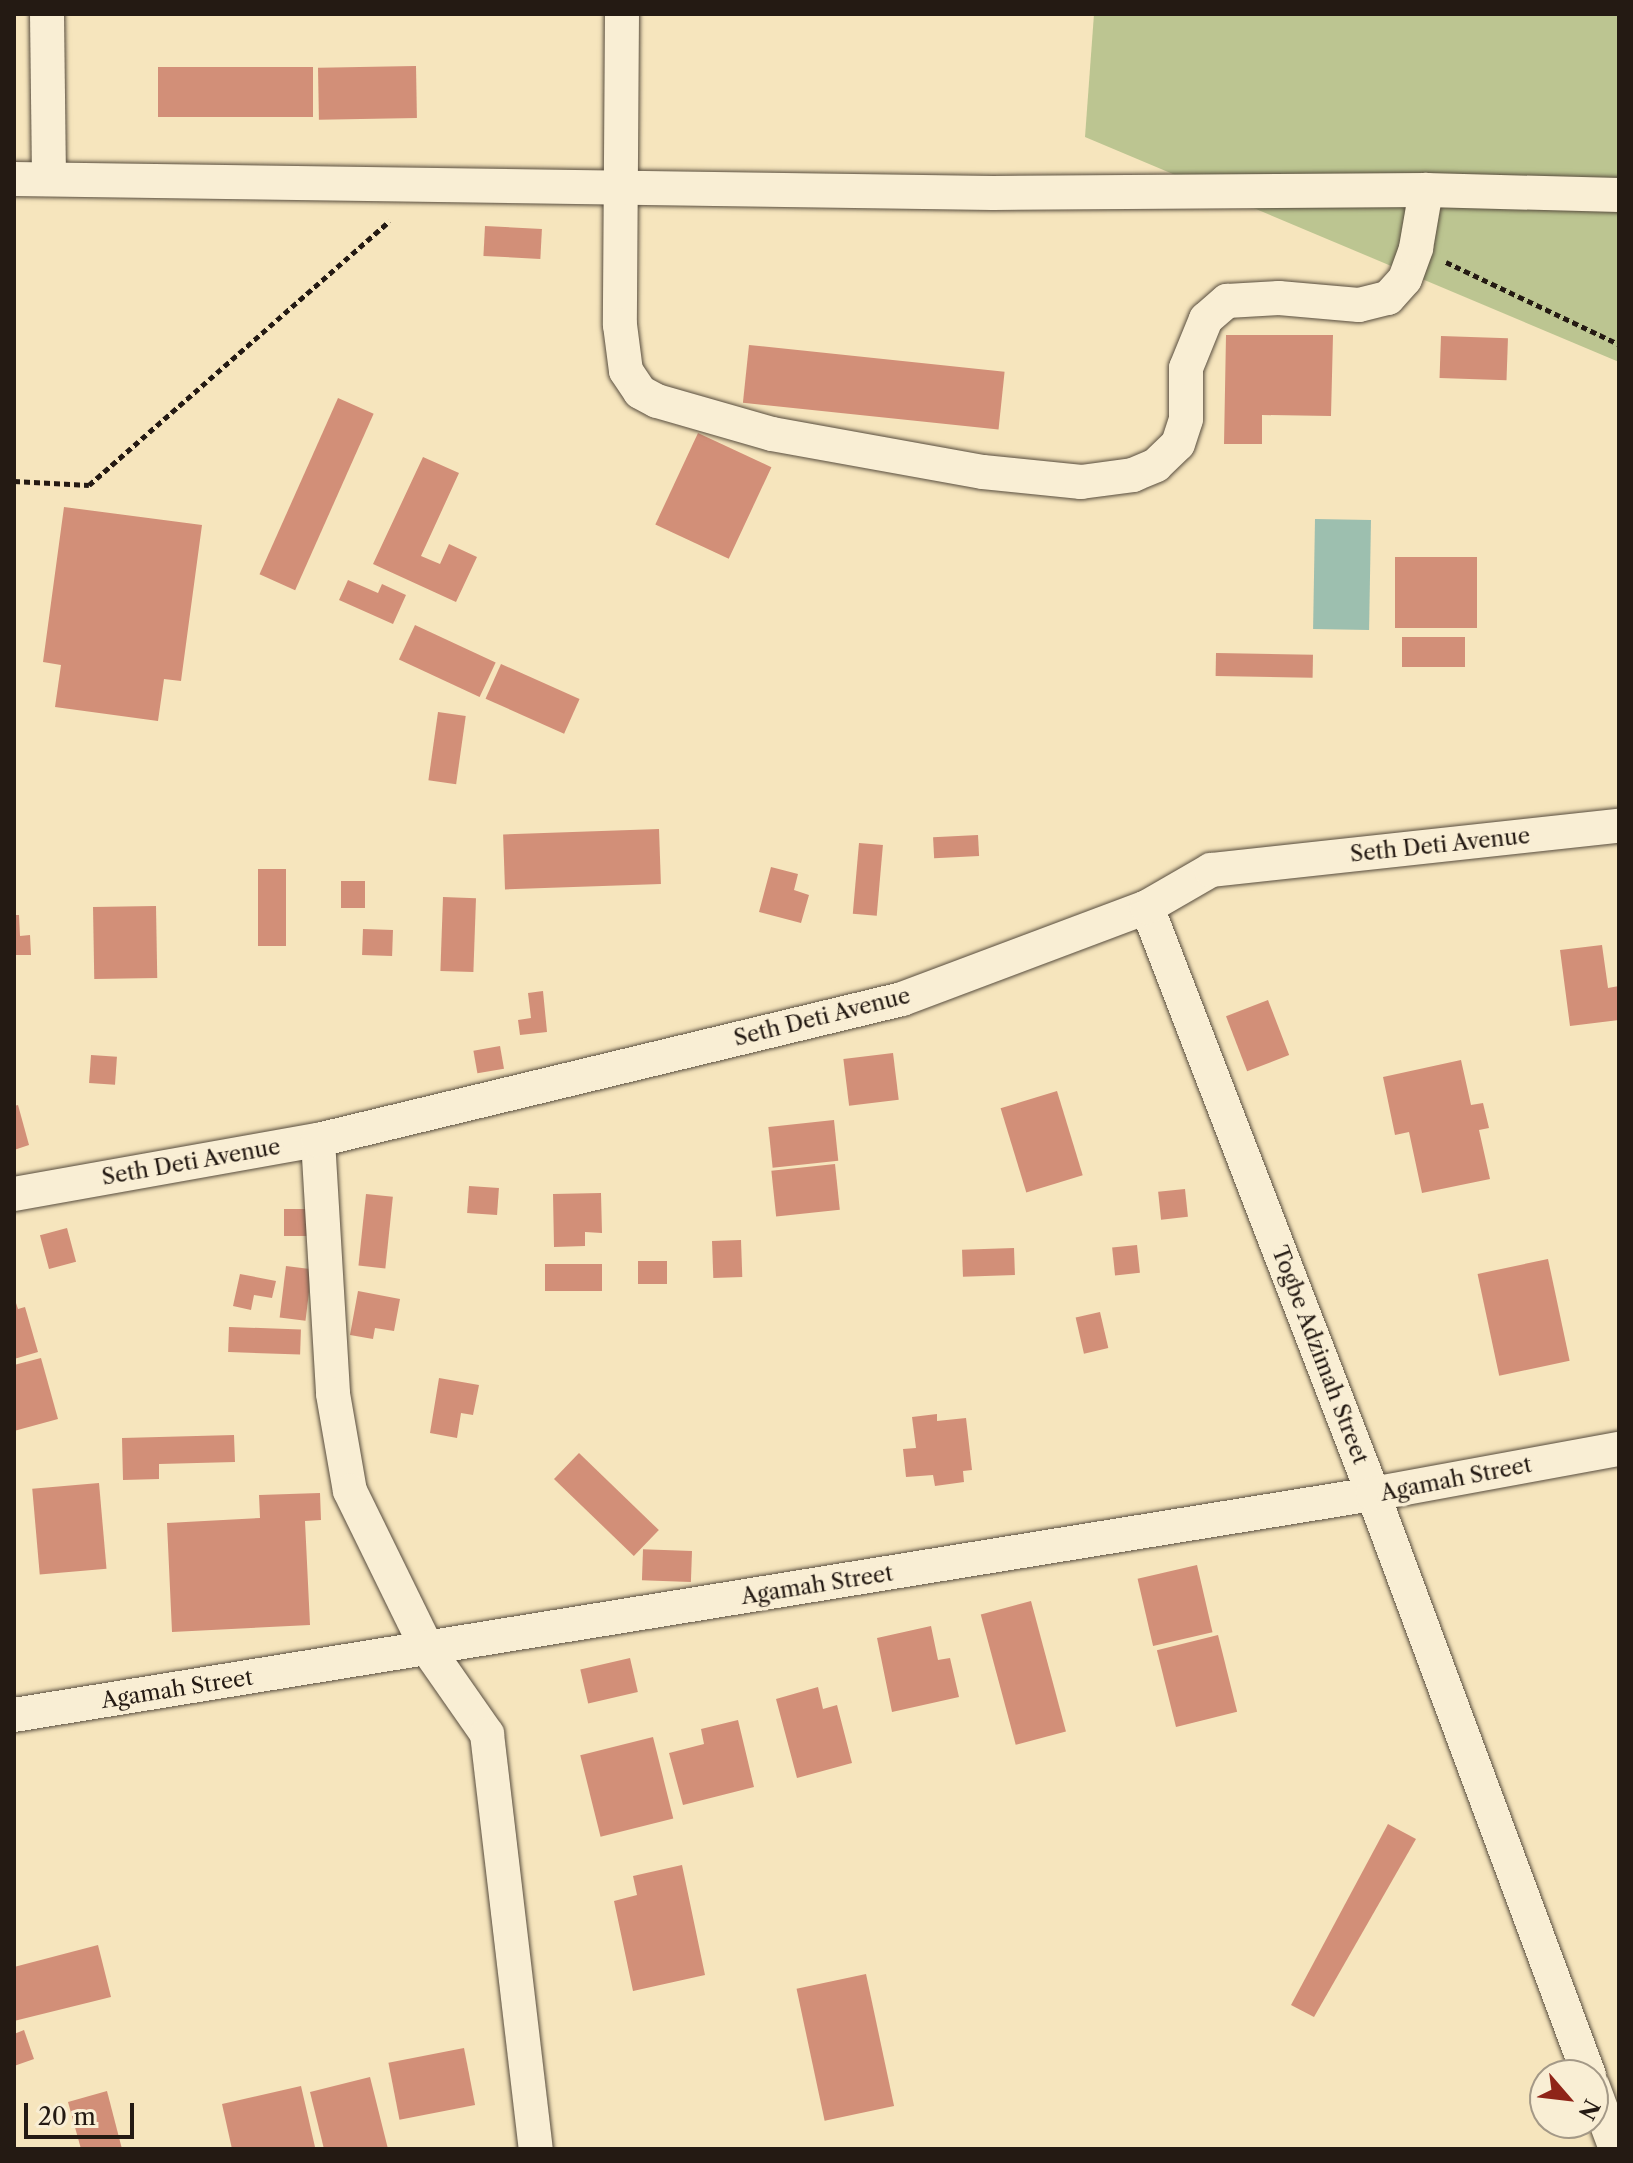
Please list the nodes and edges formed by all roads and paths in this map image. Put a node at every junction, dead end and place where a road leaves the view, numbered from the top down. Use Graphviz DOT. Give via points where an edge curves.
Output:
graph roads {
  1 [pos="47,14"];
  2 [pos="622,14"];
  3 [pos="14,179"];
  4 [pos="49,179"];
  5 [pos="430,186"];
  6 [pos="621,189"];
  7 [pos="1426,190"];
  8 [pos="1619,195"];
  9 [pos="1416,248"];
  10 [pos="1619,344"];
  11 [pos="14,481"];
  12 [pos="1619,826"];
  13 [pos="1147,907"];
  14 [pos="318,1140"];
  15 [pos="14,1194"];
  16 [pos="1619,1449"];
  17 [pos="1373,1494"];
  18 [pos="427,1648"];
  19 [pos="14,1715"];
  20 [pos="1583,2059"];
  21 [pos="1609,2130"];
  22 [pos="536,2149"];
  23 [pos="1616,2149"];
  1 -- 4 [label="street"];
  2 -- 6 [label="street"];
  3 -- 4 [label="street"];
  4 -- 5 [label="street"];
  5 -- 6 [label="street"];
  5 -- 11 [label="path" via="89,485"];
  6 -- 7 [label="street"];
  6 -- 9 [label="street" via="621,351 640,392 674,408 772,434 983,472 1081,482 1133,475 1156,465 1178,444 1186,419 1186,368 1194,340 1206,319 1227,301 1279,298 1359,305 1388,298 1405,279"];
  7 -- 8 [label="street"];
  7 -- 9 [label="street"];
  9 -- 10 [label="path"];
  12 -- 13 [label="street, Seth Deti Avenue" via="1211,870"];
  13 -- 14 [label="street, Seth Deti Avenue" via="902,999"];
  13 -- 17 [label="street, Togbe Adzimah Street"];
  14 -- 15 [label="street, Seth Deti Avenue"];
  14 -- 18 [label="street" via="333,1394 350,1491"];
  16 -- 17 [label="street, Agamah Street"];
  17 -- 18 [label="street, Agamah Street"];
  17 -- 20 [label="street, Togbe Adzimah Street"];
  18 -- 19 [label="street, Agamah Street"];
  18 -- 22 [label="street" via="487,1734"];
  21 -- 23 [label="street"];
}
